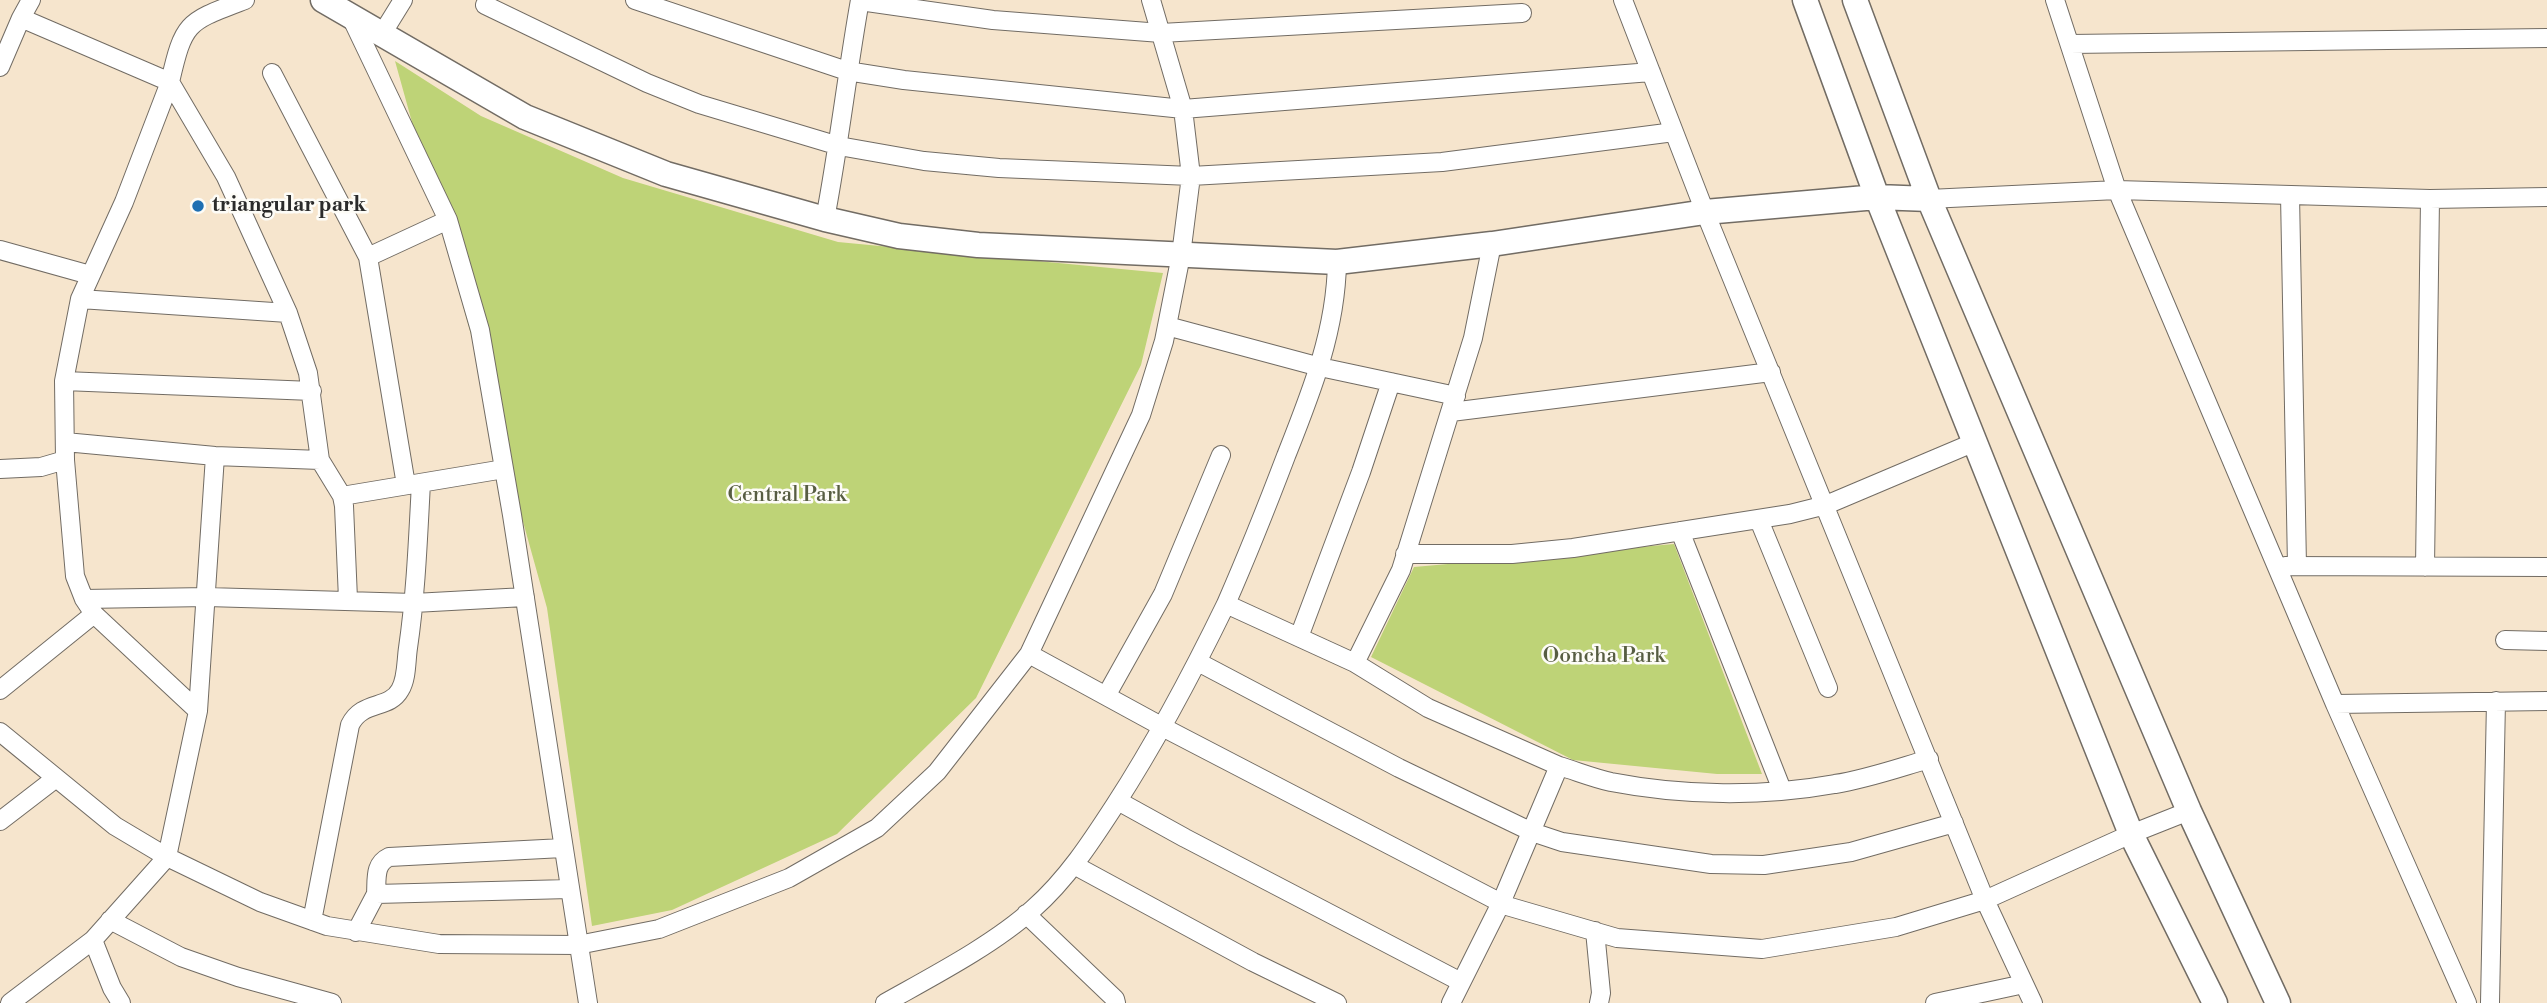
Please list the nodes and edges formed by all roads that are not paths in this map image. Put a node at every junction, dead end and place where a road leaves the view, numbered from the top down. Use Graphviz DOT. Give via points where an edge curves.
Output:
graph roads {
  1 [pos="31,0"];
  2 [pos="245,0"];
  3 [pos="323,0"];
  4 [pos="403,0"];
  5 [pos="635,0"];
  6 [pos="860,0"];
  7 [pos="1151,0"];
  8 [pos="1623,0"];
  9 [pos="1805,0"];
  10 [pos="1855,0"];
  11 [pos="2055,0"];
  12 [pos="485,5"];
  13 [pos="1522,13"];
  14 [pos="350,15"];
  15 [pos="21,18"];
  16 [pos="1161,33"];
  17 [pos="382,34"];
  18 [pos="2547,38"];
  19 [pos="2070,44"];
  20 [pos="0,67"];
  21 [pos="847,71"];
  22 [pos="1651,72"];
  23 [pos="272,73"];
  24 [pos="170,82"];
  25 [pos="1183,109"];
  26 [pos="1674,132"];
  27 [pos="839,146"];
  28 [pos="1191,176"];
  29 [pos="2117,190"];
  30 [pos="2290,195"];
  31 [pos="1877,197"];
  32 [pos="2547,197"];
  33 [pos="1929,199"];
  34 [pos="2430,199"];
  35 [pos="1705,212"];
  36 [pos="825,219"];
  37 [pos="448,220"];
  38 [pos="1492,244"];
  39 [pos="0,250"];
  40 [pos="1181,256"];
  41 [pos="368,257"];
  42 [pos="1337,262"];
  43 [pos="90,275"];
  44 [pos="80,299"];
  45 [pos="288,313"];
  46 [pos="1167,326"];
  47 [pos="1320,367"];
  48 [pos="1771,372"];
  49 [pos="64,382"];
  50 [pos="1391,382"];
  51 [pos="312,391"];
  52 [pos="1454,404"];
  53 [pos="1975,442"];
  54 [pos="65,451"];
  55 [pos="1221,455"];
  56 [pos="215,456"];
  57 [pos="320,460"];
  58 [pos="0,469"];
  59 [pos="504,469"];
  60 [pos="413,484"];
  61 [pos="342,496"];
  62 [pos="1826,505"];
  63 [pos="1759,520"];
  64 [pos="1680,531"];
  65 [pos="1405,554"];
  66 [pos="2277,566"];
  67 [pos="2297,566"];
  68 [pos="2425,566"];
  69 [pos="2547,567"];
  70 [pos="207,597"];
  71 [pos="525,597"];
  72 [pos="348,599"];
  73 [pos="414,603"];
  74 [pos="1226,604"];
  75 [pos="89,606"];
  76 [pos="1298,637"];
  77 [pos="2505,640"];
  78 [pos="2547,641"];
  79 [pos="1029,654"];
  80 [pos="1198,662"];
  81 [pos="1355,663"];
  82 [pos="1828,688"];
  83 [pos="0,690"];
  84 [pos="1106,696"];
  85 [pos="2496,701"];
  86 [pos="2547,701"];
  87 [pos="2335,704"];
  88 [pos="198,711"];
  89 [pos="1163,727"];
  90 [pos="0,732"];
  91 [pos="1928,759"];
  92 [pos="1559,766"];
  93 [pos="56,778"];
  94 [pos="1782,790"];
  95 [pos="1118,801"];
  96 [pos="2189,811"];
  97 [pos="0,821"];
  98 [pos="1954,823"];
  99 [pos="1532,832"];
  100 [pos="2131,835"];
  101 [pos="563,848"];
  102 [pos="167,856"];
  103 [pos="1074,865"];
  104 [pos="569,889"];
  105 [pos="376,894"];
  106 [pos="1985,900"];
  107 [pos="1501,903"];
  108 [pos="1026,914"];
  109 [pos="110,920"];
  110 [pos="312,921"];
  111 [pos="1595,931"];
  112 [pos="356,932"];
  113 [pos="93,940"];
  114 [pos="578,945"];
  115 [pos="1461,982"];
  116 [pos="2024,984"];
  117 [pos="10,1003"];
  118 [pos="121,1003"];
  119 [pos="332,1003"];
  120 [pos="588,1003"];
  121 [pos="885,1003"];
  122 [pos="1116,1003"];
  123 [pos="1337,1003"];
  124 [pos="1451,1003"];
  125 [pos="1599,1003"];
  126 [pos="1935,1003"];
  127 [pos="2033,1003"];
  128 [pos="2215,1003"];
  129 [pos="2278,1003"];
  130 [pos="2468,1003"];
  131 [pos="2490,1003"];
  1 -- 15 [label="street"];
  2 -- 24 [label="street" via="200,17 188,29 179,41"];
  3 -- 14 [label="street"];
  4 -- 17 [label="street"];
  5 -- 21 [label="street"];
  6 -- 16 [label="street" via="993,20"];
  6 -- 21 [label="street"];
  7 -- 16 [label="street"];
  8 -- 22 [label="street"];
  9 -- 31 [label="street"];
  10 -- 33 [label="street"];
  11 -- 19 [label="street"];
  12 -- 27 [label="street" via="699,104"];
  13 -- 16 [label="street"];
  14 -- 17 [label="street"];
  14 -- 37 [label="street"];
  15 -- 20 [label="street"];
  15 -- 24 [label="street"];
  16 -- 25 [label="street"];
  17 -- 36 [label="street" via="525,117 666,174"];
  18 -- 19 [label="street"];
  19 -- 29 [label="street"];
  21 -- 25 [label="street"];
  21 -- 27 [label="street"];
  22 -- 25 [label="street"];
  22 -- 26 [label="street"];
  23 -- 41 [label="street"];
  24 -- 43 [label="street"];
  24 -- 45 [label="street" via="226,177"];
  25 -- 28 [label="street"];
  26 -- 28 [label="street" via="1442,162"];
  26 -- 35 [label="street"];
  27 -- 28 [label="street" via="999,168"];
  27 -- 36 [label="street"];
  28 -- 40 [label="street"];
  29 -- 30 [label="street"];
  29 -- 33 [label="street"];
  29 -- 66 [label="street"];
  30 -- 34 [label="street"];
  30 -- 67 [label="street"];
  31 -- 33 [label="street"];
  31 -- 35 [label="street"];
  31 -- 53 [label="street"];
  32 -- 34 [label="street"];
  33 -- 96 [label="street"];
  34 -- 68 [label="street"];
  35 -- 38 [label="street"];
  35 -- 48 [label="street"];
  36 -- 40 [label="street" via="899,236 978,245"];
  37 -- 41 [label="street"];
  37 -- 59 [label="street" via="480,330"];
  38 -- 42 [label="street"];
  38 -- 52 [label="street"];
  39 -- 43 [label="street"];
  40 -- 42 [label="street"];
  40 -- 46 [label="street"];
  41 -- 60 [label="street"];
  42 -- 47 [label="street" via="1336,293"];
  43 -- 44 [label="street"];
  44 -- 45 [label="street"];
  44 -- 49 [label="street"];
  45 -- 51 [label="street"];
  46 -- 47 [label="street"];
  46 -- 79 [label="street" via="1141,415"];
  47 -- 50 [label="street"];
  47 -- 74 [label="street"];
  48 -- 52 [label="street"];
  48 -- 62 [label="street"];
  49 -- 51 [label="street"];
  49 -- 54 [label="street"];
  50 -- 52 [label="street"];
  50 -- 76 [label="street"];
  51 -- 57 [label="street"];
  52 -- 65 [label="street"];
  53 -- 62 [label="street"];
  53 -- 100 [label="street"];
  54 -- 56 [label="street"];
  54 -- 58 [label="street" via="41,467"];
  54 -- 75 [label="street" via="73,565"];
  55 -- 84 [label="street" via="1163,594"];
  56 -- 57 [label="street"];
  56 -- 70 [label="street"];
  57 -- 61 [label="street"];
  59 -- 60 [label="street"];
  59 -- 71 [label="street"];
  60 -- 61 [label="street"];
  60 -- 73 [label="street"];
  61 -- 72 [label="street"];
  62 -- 63 [label="street"];
  62 -- 91 [label="street"];
  63 -- 64 [label="street"];
  63 -- 82 [label="street"];
  64 -- 65 [label="street" via="1573,548 1449,556"];
  64 -- 94 [label="street"];
  65 -- 81 [label="street"];
  66 -- 67 [label="street"];
  66 -- 87 [label="street"];
  67 -- 68 [label="street"];
  68 -- 69 [label="street"];
  70 -- 72 [label="street"];
  70 -- 75 [label="street"];
  70 -- 88 [label="street"];
  71 -- 73 [label="street"];
  71 -- 101 [label="street"];
  72 -- 73 [label="street"];
  73 -- 110 [label="street" via="400,690 387,702 361,711 350,725"];
  74 -- 76 [label="street"];
  74 -- 80 [label="street"];
  75 -- 83 [label="street"];
  75 -- 88 [label="street"];
  76 -- 81 [label="street"];
  77 -- 78 [label="street"];
  79 -- 84 [label="street"];
  79 -- 114 [label="street" via="937,772 877,828 789,878 685,919 659,929"];
  80 -- 89 [label="street"];
  80 -- 99 [label="street"];
  81 -- 92 [label="street" via="1428,708"];
  84 -- 89 [label="street"];
  85 -- 86 [label="street"];
  85 -- 87 [label="street"];
  85 -- 131 [label="street"];
  87 -- 130 [label="street"];
  88 -- 102 [label="street"];
  89 -- 95 [label="street"];
  89 -- 107 [label="street"];
  90 -- 93 [label="street"];
  91 -- 94 [label="street" via="1836,784"];
  91 -- 98 [label="street"];
  92 -- 94 [label="street" via="1655,788"];
  92 -- 99 [label="street"];
  93 -- 97 [label="street"];
  93 -- 102 [label="street" via="115,826"];
  95 -- 103 [label="street"];
  95 -- 115 [label="street"];
  96 -- 100 [label="street"];
  96 -- 129 [label="street"];
  98 -- 99 [label="street" via="1851,852 1764,865 1711,864 1562,842"];
  98 -- 106 [label="street"];
  99 -- 107 [label="street"];
  100 -- 106 [label="street"];
  100 -- 128 [label="street"];
  101 -- 104 [label="street"];
  101 -- 105 [label="street" via="389,857 378,866"];
  102 -- 109 [label="street"];
  102 -- 110 [label="street" via="260,902"];
  103 -- 108 [label="street"];
  103 -- 123 [label="street"];
  104 -- 105 [label="street"];
  104 -- 114 [label="street"];
  105 -- 112 [label="street"];
  106 -- 111 [label="street" via="1896,927 1762,949 1616,938"];
  106 -- 116 [label="street"];
  107 -- 111 [label="street"];
  107 -- 115 [label="street"];
  108 -- 121 [label="street" via="957,963"];
  108 -- 122 [label="street"];
  109 -- 113 [label="street"];
  109 -- 119 [label="street" via="181,957"];
  110 -- 112 [label="street"];
  111 -- 125 [label="street"];
  112 -- 114 [label="street" via="439,944"];
  113 -- 117 [label="street"];
  113 -- 118 [label="street"];
  114 -- 120 [label="street"];
  115 -- 124 [label="street"];
  116 -- 126 [label="street"];
  116 -- 127 [label="street"];
}
